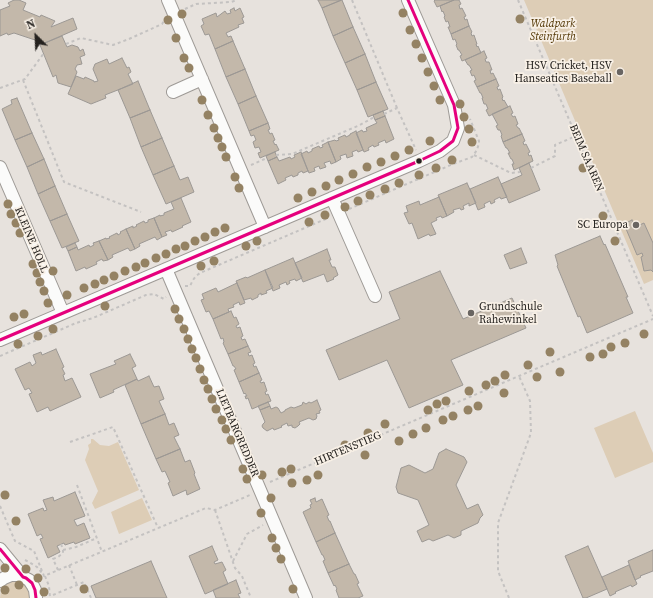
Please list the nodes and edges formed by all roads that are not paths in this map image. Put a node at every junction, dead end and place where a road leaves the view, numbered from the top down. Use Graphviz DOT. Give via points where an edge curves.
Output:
graph roads {
  1 [pos="168,0"];
  2 [pos="408,0"];
  3 [pos="202,79"];
  4 [pos="173,92"];
  5 [pos="0,167"];
  6 [pos="332,198"];
  7 [pos="265,227"];
  8 [pos="166,269"];
  9 [pos="375,296"];
  10 [pos="63,313"];
  11 [pos="0,340"];
  12 [pos="0,549"];
  13 [pos="23,576"];
  14 [pos="0,581"];
  15 [pos="36,598"];
  16 [pos="306,598"];
  1 -- 3 [label="street"];
  2 -- 6 [label="street" via="454,105 458,128 453,141 440,151"];
  3 -- 4 [label="street"];
  3 -- 7 [label="street"];
  5 -- 10 [label="street, KLEINE HOLL"];
  6 -- 7 [label="street"];
  6 -- 9 [label="street"];
  7 -- 8 [label="street"];
  8 -- 10 [label="street"];
  8 -- 16 [label="street, LIETBARGREDDER"];
  10 -- 11 [label="street"];
  12 -- 13 [label="street"];
  13 -- 14 [label="street" via="11,575"];
  13 -- 15 [label="street" via="34,586"];
}
